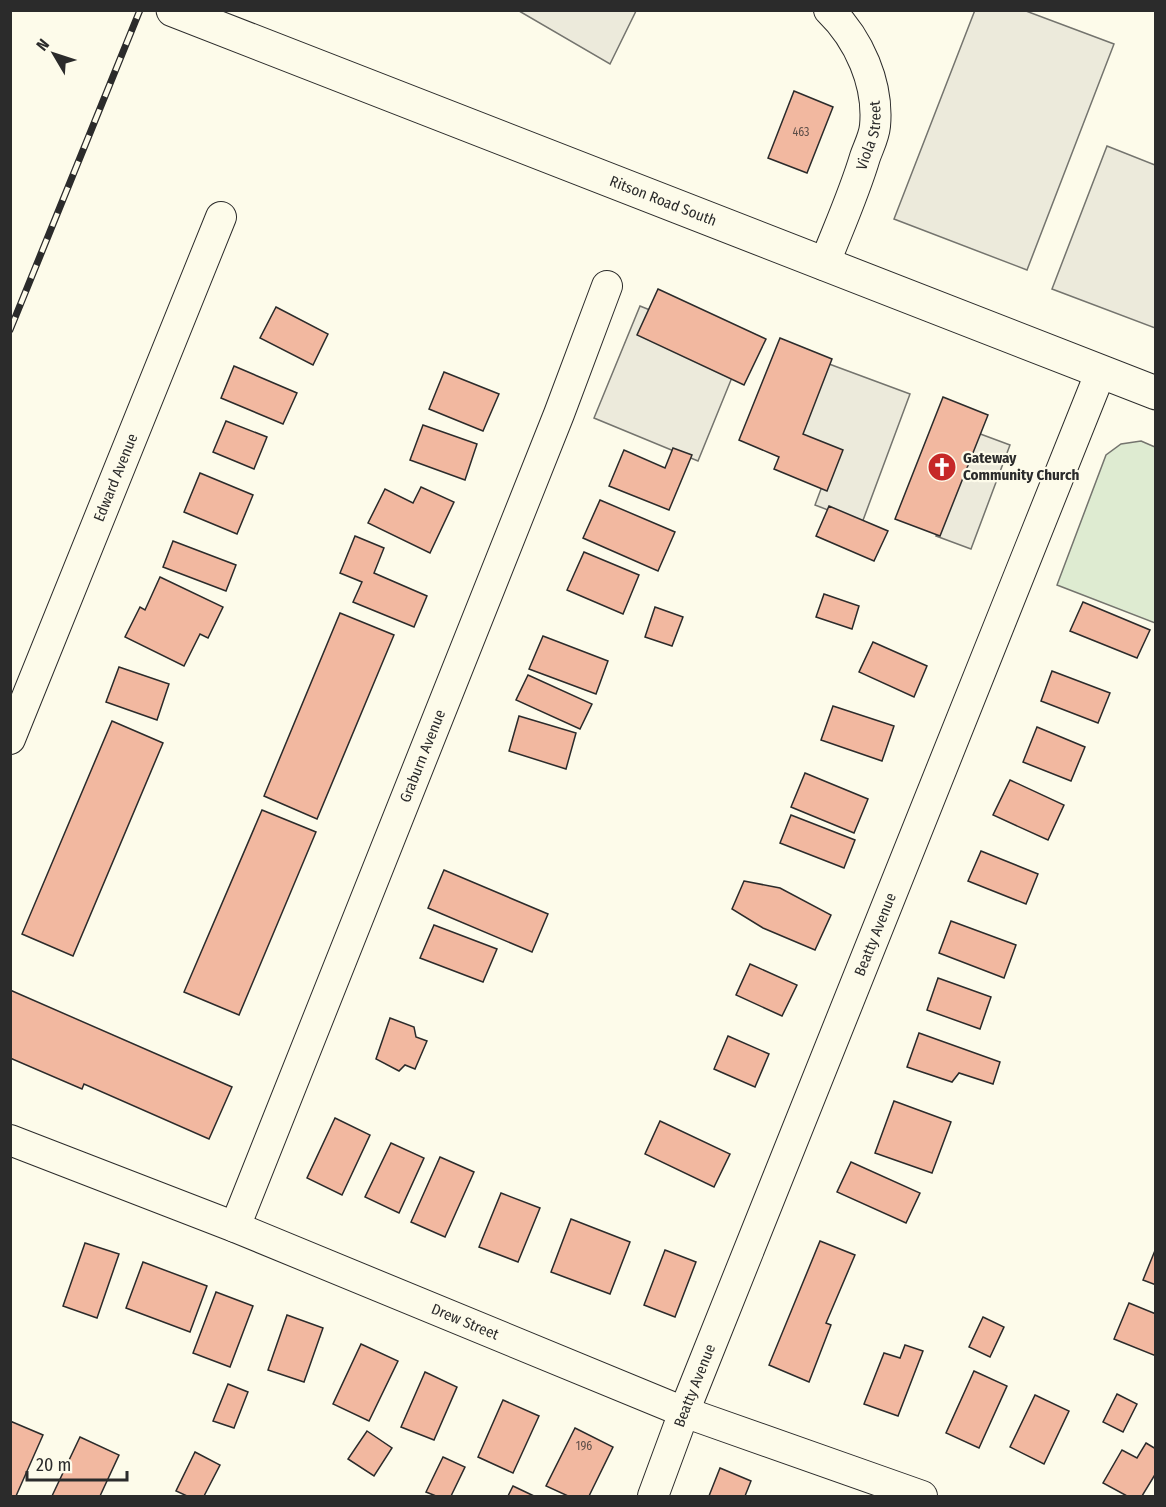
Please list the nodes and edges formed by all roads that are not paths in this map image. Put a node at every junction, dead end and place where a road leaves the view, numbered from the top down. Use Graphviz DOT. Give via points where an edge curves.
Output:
graph roads {
  1 [pos="173,10"];
  2 [pos="829,10"];
  3 [pos="221,217"];
  4 [pos="824,265"];
  5 [pos="607,286"];
  6 [pos="1101,371"];
  7 [pos="1155,393"];
  8 [pos="10,739"];
  9 [pos="10,1140"];
  10 [pos="235,1227"];
  11 [pos="684,1412"];
  12 [pos="653,1497"];
  13 [pos="922,1497"];
  1 -- 4 [label="main road, Ritson Road South"];
  2 -- 4 [label="street, Viola Street" via="860,52 874,93 875,127"];
  3 -- 8 [label="street, Edward Avenue"];
  4 -- 6 [label="main road, Ritson Road South"];
  5 -- 10 [label="street, Graburn Avenue"];
  6 -- 7 [label="main road, Ritson Road South"];
  6 -- 11 [label="street, Beatty Avenue"];
  9 -- 10 [label="street, Drew Street"];
  10 -- 11 [label="street, Drew Street"];
  11 -- 12 [label="street, Beatty Avenue"];
  11 -- 13 [label="street, Drew Street"];
}
